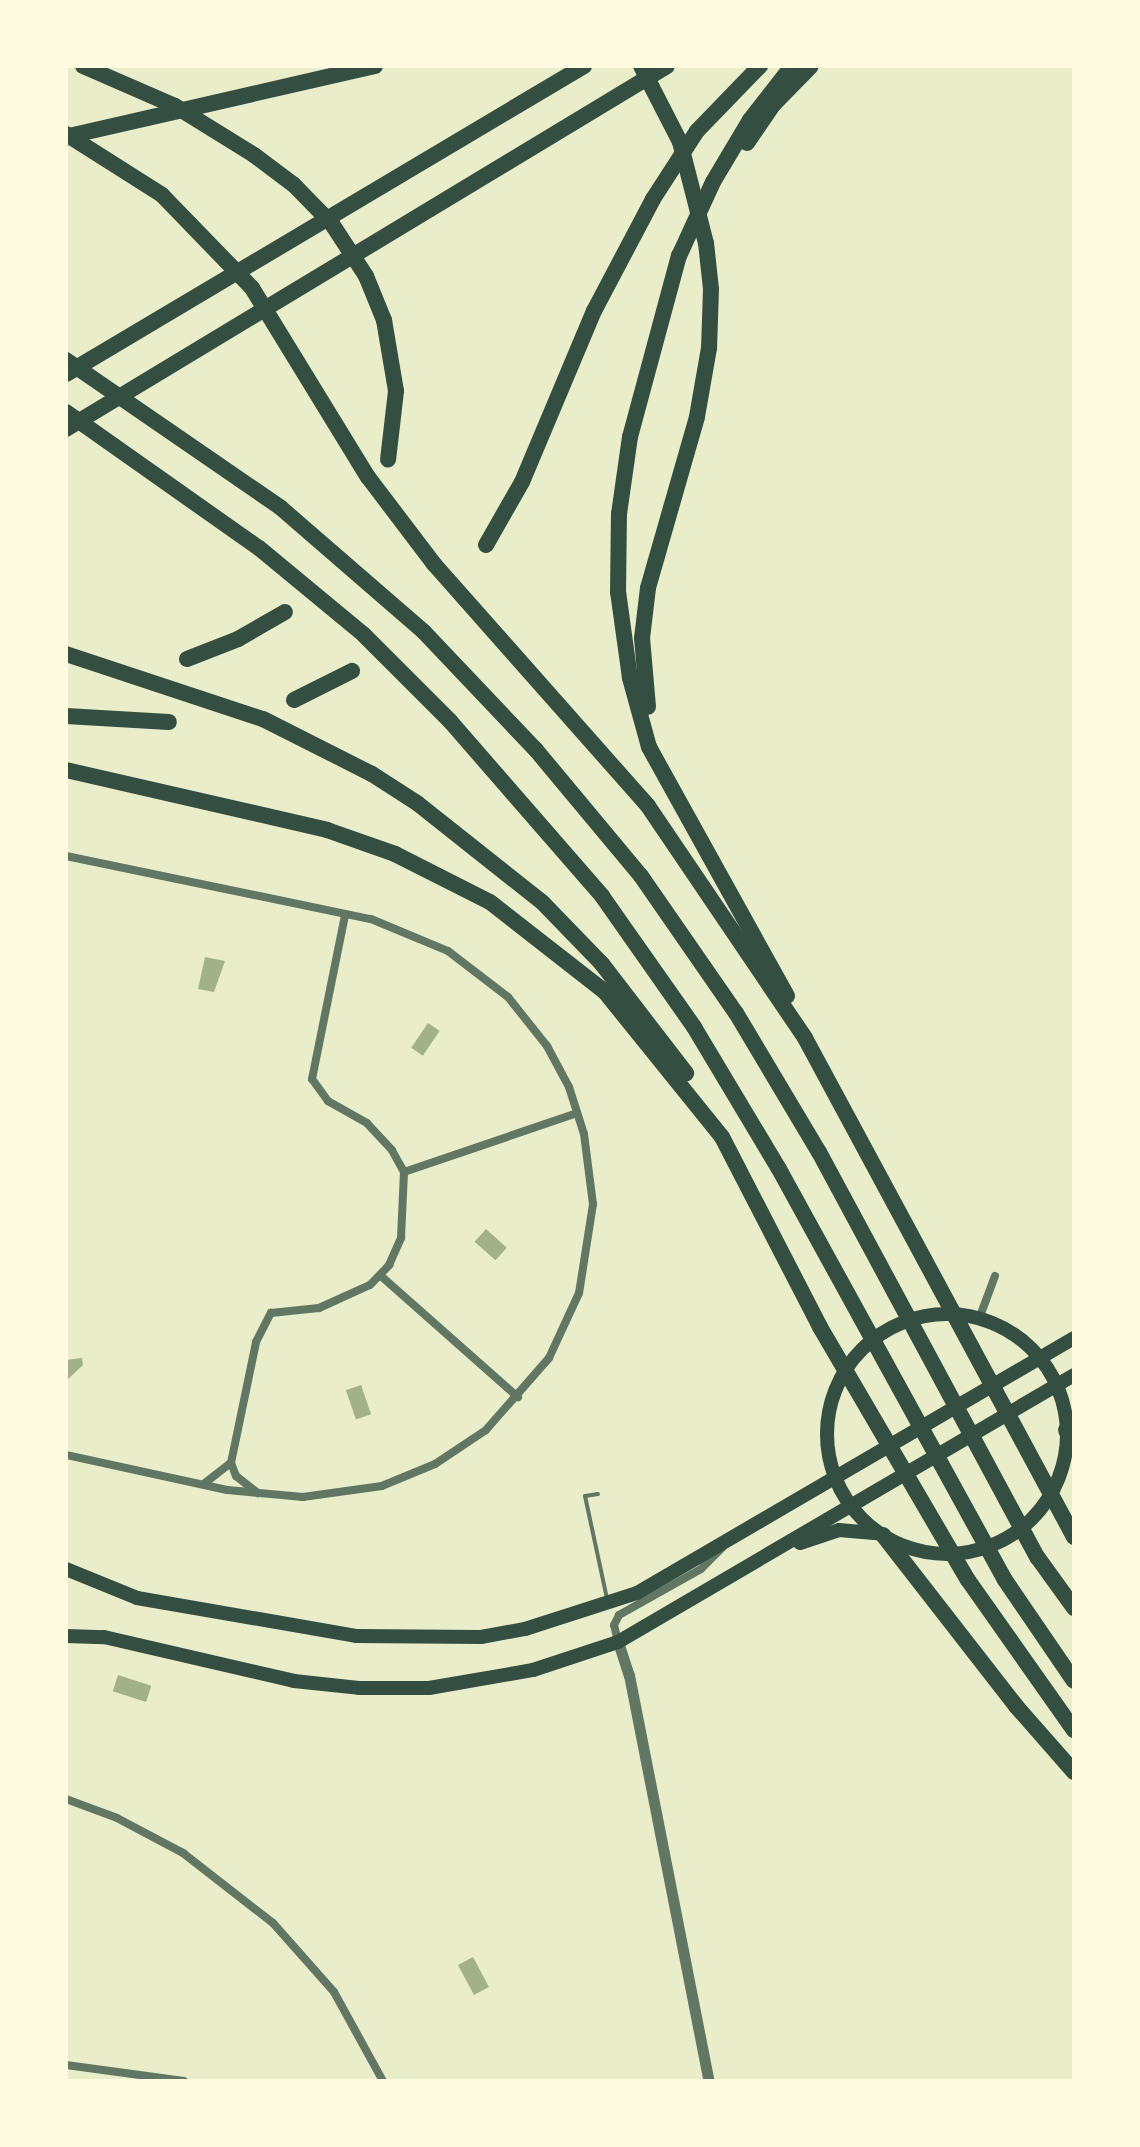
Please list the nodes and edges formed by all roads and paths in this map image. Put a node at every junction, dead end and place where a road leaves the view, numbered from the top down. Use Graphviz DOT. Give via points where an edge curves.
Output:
graph roads {
  1 [pos="83,66"];
  2 [pos="375,66"];
  3 [pos="584,66"];
  4 [pos="641,66"];
  5 [pos="667,66"];
  6 [pos="760,66"];
  7 [pos="792,66"];
  8 [pos="811,66"];
  9 [pos="66,135"];
  10 [pos="66,360"];
  11 [pos="650,360"];
  12 [pos="66,374"];
  13 [pos="121,396"];
  14 [pos="66,412"];
  15 [pos="66,429"];
  16 [pos="388,460"];
  17 [pos="486,545"];
  18 [pos="285,612"];
  19 [pos="66,654"];
  20 [pos="187,659"];
  21 [pos="352,671"];
  22 [pos="294,700"];
  23 [pos="66,716"];
  24 [pos="169,722"];
  25 [pos="66,770"];
  26 [pos="676,800"];
  27 [pos="66,856"];
  28 [pos="345,915"];
  29 [pos="805,1038"];
  30 [pos="577,1113"];
  31 [pos="722,1137"];
  32 [pos="404,1172"];
  33 [pos="381,1276"];
  34 [pos="995,1276"];
  35 [pos="979,1319"];
  36 [pos="1074,1338"];
  37 [pos="1041,1361"];
  38 [pos="1074,1375"];
  39 [pos="1057,1386"];
  40 [pos="518,1397"];
  41 [pos="1066,1430"];
  42 [pos="1074,1447"];
  43 [pos="66,1455"];
  44 [pos="231,1463"];
  45 [pos="836,1478"];
  46 [pos="205,1484"];
  47 [pos="598,1494"];
  48 [pos="262,1495"];
  49 [pos="851,1505"];
  50 [pos="1072,1534"];
  51 [pos="883,1535"];
  52 [pos="725,1544"];
  53 [pos="752,1564"];
  54 [pos="66,1569"];
  55 [pos="609,1605"];
  56 [pos="1074,1608"];
  57 [pos="66,1636"];
  58 [pos="618,1642"];
  59 [pos="1074,1681"];
  60 [pos="1074,1730"];
  61 [pos="1074,1772"];
  62 [pos="66,1799"];
  63 [pos="66,2065"];
  64 [pos="184,2081"];
  65 [pos="383,2081"];
  66 [pos="709,2081"];
  1 -- 16 [label="highway" via="175,106 254,155 294,185 332,224 366,276 384,320 396,391"];
  2 -- 9 [label="highway"];
  3 -- 12 [label="highway"];
  4 -- 26 [label="highway" via="680,142 706,243 709,348 697,417 658,541 642,638 644,693"];
  5 -- 13 [label="highway"];
  6 -- 17 [label="highway" via="697,131 653,199 594,311 522,482"];
  7 -- 11 [label="highway" via="750,120 713,182 679,256"];
  8 -- 11 [label="highway" via="773,105 737,158 708,213"];
  9 -- 29 [label="highway" via="162,195 252,288 368,477 434,564 648,806"];
  10 -- 13 [label="highway"];
  11 -- 26 [label="highway" via="619,514 618,592 630,678 649,747"];
  13 -- 15 [label="highway"];
  13 -- 56 [label="highway" via="281,508 424,632 536,750 641,876 736,1013 1038,1558"];
  14 -- 59 [label="highway" via="259,548 364,635 552,834 694,1027 779,1169 1005,1580"];
  18 -- 20 [label="highway" via="238,639"];
  19 -- 31 [label="highway" via="263,719 372,774 463,835 542,902 602,964 682,1066"];
  21 -- 22 [label="highway"];
  23 -- 24 [label="highway"];
  25 -- 31 [label="highway" via="327,830 445,877 533,931 605,992"];
  26 -- 29 [label="highway" via="775,968"];
  27 -- 28 [label="street"];
  28 -- 30 [label="street" via="411,933 448,951 499,989 547,1046"];
  28 -- 32 [label="street" via="312,1079 328,1101 382,1137"];
  29 -- 50 [label="highway"];
  30 -- 32 [label="street"];
  30 -- 40 [label="street" via="592,1176 586,1266 566,1325"];
  31 -- 60 [label="highway" via="820,1327 968,1580"];
  32 -- 33 [label="street" via="401,1238"];
  33 -- 40 [label="street"];
  33 -- 44 [label="street" via="339,1302 282,1308 262,1324"];
  34 -- 35 [label="street"];
  35 -- 37 [label="main road" via="1011,1333"];
  35 -- 45 [label="main road" via="944,1314 910,1320 878,1335 853,1359 829,1413 828,1448"];
  36 -- 37 [label="main road"];
  37 -- 39 [label="main road"];
  37 -- 45 [label="main road"];
  38 -- 39 [label="main road"];
  39 -- 41 [label="main road"];
  39 -- 49 [label="main road"];
  40 -- 48 [label="street" via="486,1430 411,1475 331,1496"];
  41 -- 42 [label="highway"];
  41 -- 51 [label="main road" via="1062,1468 1049,1498 1026,1525 996,1544 939,1553"];
  43 -- 46 [label="street"];
  44 -- 46 [label="street"];
  44 -- 48 [label="street" via="236,1476"];
  45 -- 49 [label="main road"];
  45 -- 52 [label="main road"];
  46 -- 48 [label="street"];
  47 -- 55 [label="lane" via="585,1496"];
  49 -- 51 [label="main road"];
  49 -- 53 [label="main road"];
  51 -- 53 [label="main road" via="839,1530"];
  51 -- 61 [label="highway"];
  52 -- 55 [label="main road"];
  52 -- 58 [label="street" via="701,1569 619,1615 614,1625"];
  53 -- 58 [label="main road"];
  54 -- 55 [label="main road" via="137,1598 356,1636 481,1637"];
  57 -- 58 [label="main road" via="104,1637 294,1681 359,1688 429,1688 496,1679"];
  58 -- 66 [label="street" via="629,1675"];
  62 -- 65 [label="street" via="117,1818 183,1853 273,1923 334,1992"];
  63 -- 64 [label="street"];
}
